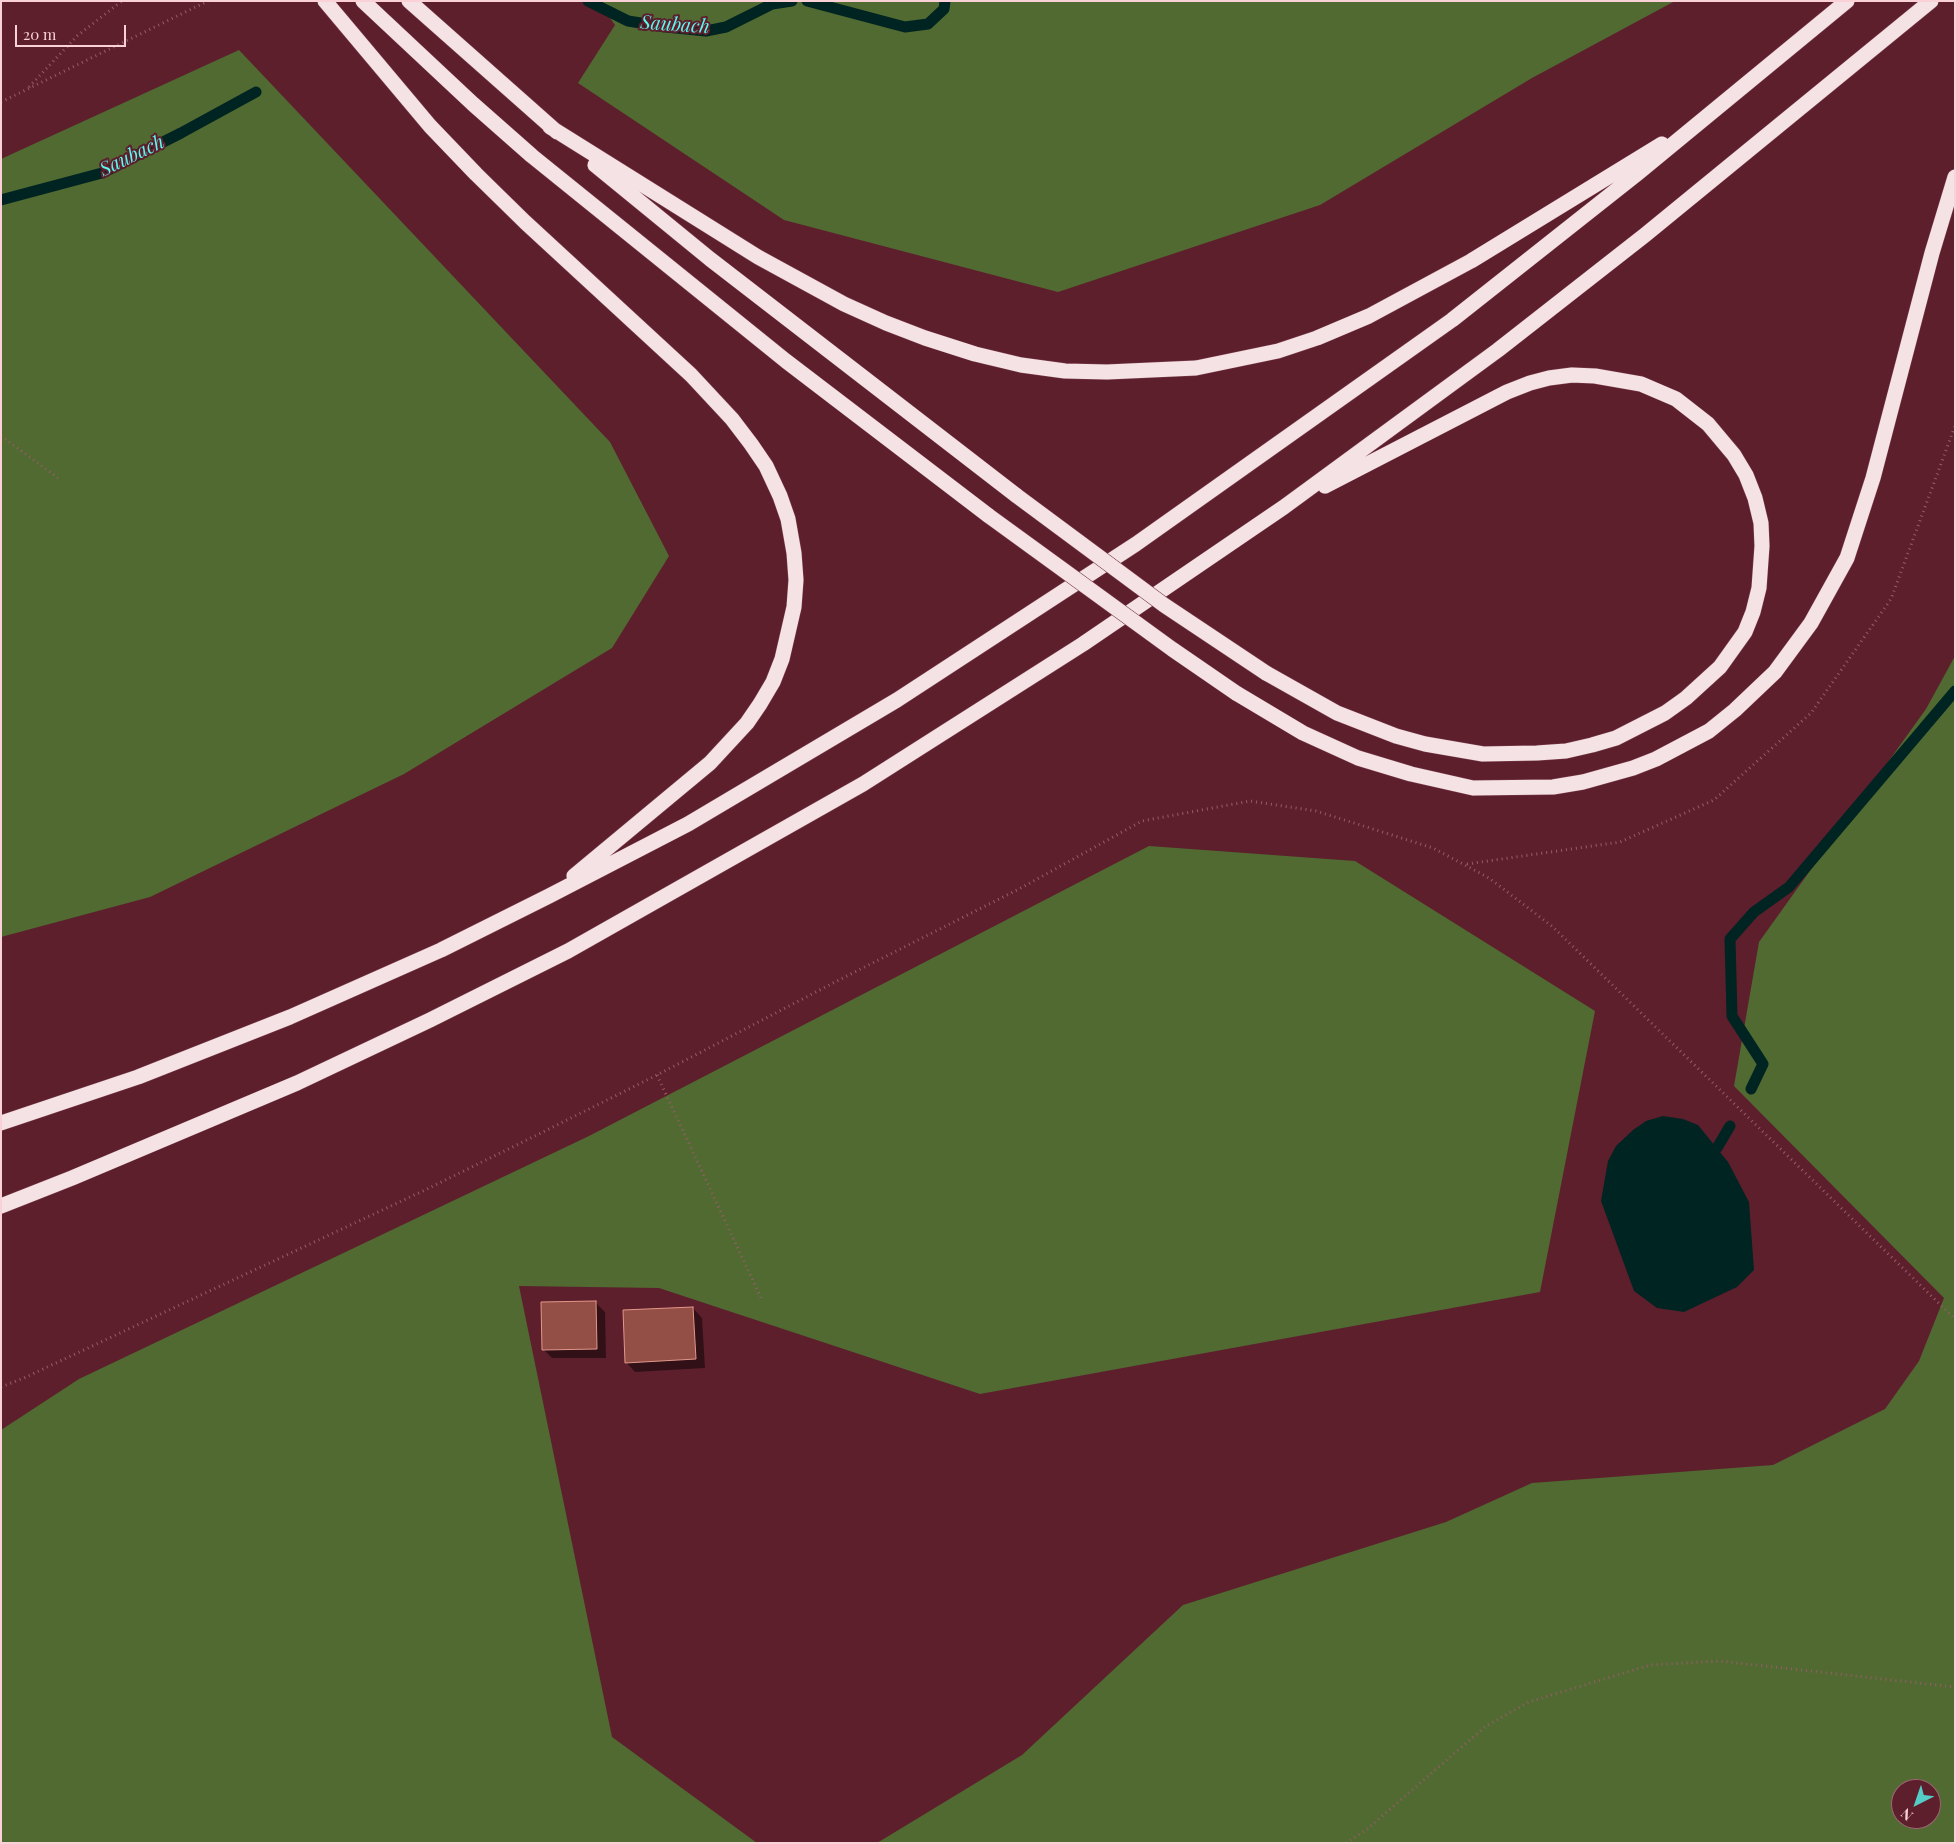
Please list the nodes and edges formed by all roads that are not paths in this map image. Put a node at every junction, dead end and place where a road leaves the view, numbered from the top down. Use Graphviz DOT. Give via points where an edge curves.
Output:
graph roads {
  1 [pos="325,1"];
  2 [pos="363,1"];
  3 [pos="409,1"];
  4 [pos="1847,1"];
  5 [pos="1932,1"];
  6 [pos="1714,112"];
  7 [pos="550,127"];
  8 [pos="1955,177"];
  9 [pos="1284,507"];
  10 [pos="549,896"];
  11 [pos="1,1123"];
  12 [pos="1,1206"];
  1 -- 10 [label="highway" via="430,126 463,160 525,222 691,375 732,419 766,466 788,519 796,580 794,607 782,659 760,704 698,774"];
  2 -- 8 [label="highway, bridge" via="539,162 786,361 989,516 1172,649 1303,733 1358,758 1473,788 1536,788 1583,782 1633,768 1708,731 1775,672 1811,622 1847,558 1873,478"];
  3 -- 7 [label="highway"];
  4 -- 6 [label="highway"];
  5 -- 9 [label="highway" via="1645,235 1498,350"];
  6 -- 7 [label="highway" via="1471,261 1369,316 1278,352 1196,368 1107,372 1065,371 975,354 924,338 844,304 758,257"];
  6 -- 10 [label="highway" via="1452,320 1128,550 989,642 810,752 688,824"];
  7 -- 9 [label="highway, bridge" via="724,271 1164,605 1266,673 1337,713 1396,736 1483,754 1566,751 1616,738 1665,713 1706,682 1745,632 1759,588 1761,523 1749,483 1734,455 1708,424 1676,400 1641,384 1618,379 1572,375 1530,383"];
  9 -- 12 [label="highway" via="1083,644 863,784 568,951 297,1083"];
  10 -- 11 [label="highway" via="441,950 290,1018 138,1077"];
}
